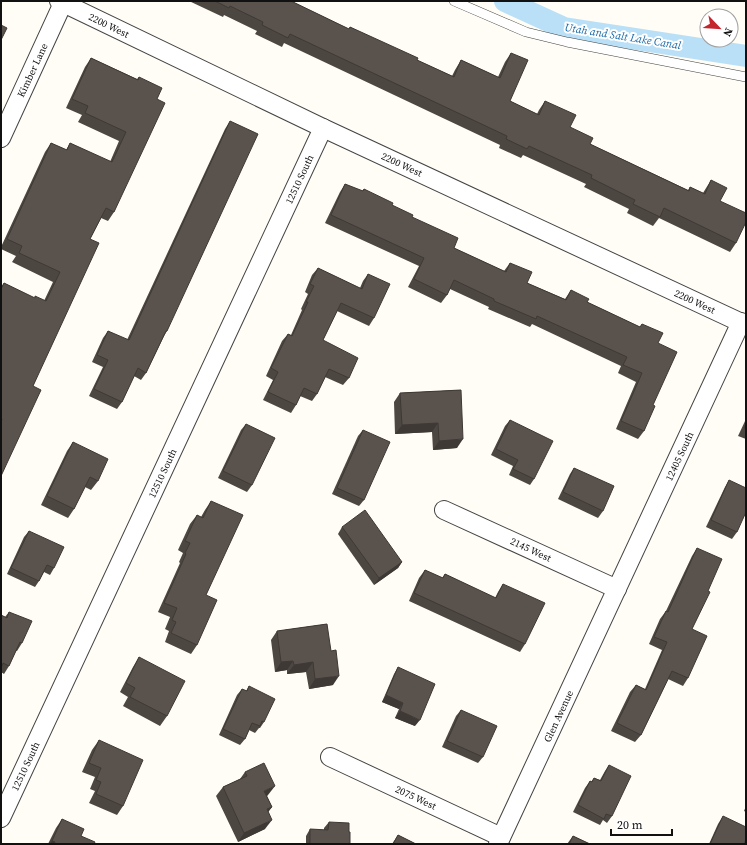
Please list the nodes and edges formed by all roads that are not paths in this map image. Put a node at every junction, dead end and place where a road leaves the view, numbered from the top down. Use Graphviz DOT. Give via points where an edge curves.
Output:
graph roads {
  1 [pos="454,1"];
  2 [pos="61,2"];
  3 [pos="746,78"];
  4 [pos="323,128"];
  5 [pos="1,138"];
  6 [pos="743,324"];
  7 [pos="444,510"];
  8 [pos="617,589"];
  9 [pos="330,757"];
  10 [pos="1,818"];
  11 [pos="500,841"];
  1 -- 3 [label="lane" via="526,32"];
  2 -- 4 [label="street, 2200 West"];
  2 -- 5 [label="street, Kimber Lane"];
  4 -- 6 [label="street, 2200 West"];
  4 -- 10 [label="street, 12510 South"];
  6 -- 8 [label="street, 12405 South"];
  7 -- 8 [label="street, 2145 West"];
  8 -- 11 [label="street, Glen Avenue"];
  9 -- 11 [label="street, 2075 West"];
}
